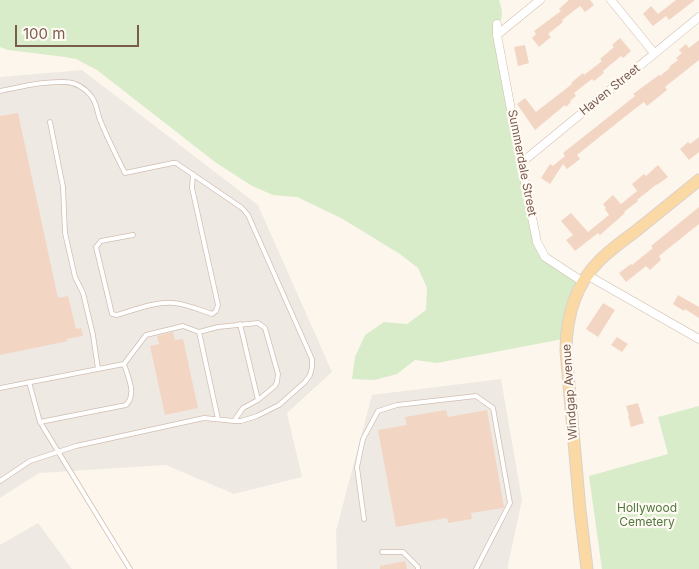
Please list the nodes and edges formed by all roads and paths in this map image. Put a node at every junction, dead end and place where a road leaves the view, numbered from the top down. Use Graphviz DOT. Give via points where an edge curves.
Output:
graph roads {
  1 [pos="540,0"];
  2 [pos="611,0"];
  3 [pos="699,17"];
  4 [pos="497,24"];
  5 [pos="497,34"];
  6 [pos="654,53"];
  7 [pos="0,91"];
  8 [pos="50,122"];
  9 [pos="521,163"];
  10 [pos="193,174"];
  11 [pos="699,180"];
  12 [pos="133,235"];
  13 [pos="585,279"];
  14 [pos="240,324"];
  15 [pos="199,332"];
  16 [pos="699,340"];
  17 [pos="124,364"];
  18 [pos="98,369"];
  19 [pos="29,382"];
  20 [pos="0,388"];
  21 [pos="258,400"];
  22 [pos="218,419"];
  23 [pos="234,421"];
  24 [pos="40,422"];
  25 [pos="58,452"];
  26 [pos="0,481"];
  27 [pos="364,519"];
  28 [pos="382,552"];
  29 [pos="130,569"];
  30 [pos="418,569"];
  31 [pos="476,569"];
  32 [pos="587,569"];
  1 -- 5 [label="street"];
  2 -- 6 [label="street"];
  3 -- 6 [label="street, Haven Street"];
  4 -- 5 [label="street, Summerdale Street"];
  5 -- 9 [label="street, Summerdale Street"];
  6 -- 9 [label="street, Haven Street"];
  7 -- 10 [label="lane" via="47,83 77,84 96,103 99,117 125,173 174,162"];
  8 -- 18 [label="lane" via="63,187 65,233 75,277 83,293"];
  9 -- 13 [label="street, Summerdale Street" via="541,251"];
  10 -- 12 [label="lane" via="192,188 218,305 216,311 212,314 167,303 112,314 96,247 101,241"];
  10 -- 23 [label="lane" via="248,215 312,358 310,375 305,382 278,404 257,416"];
  11 -- 13 [label="main road, Windgap Avenue" via="601,258"];
  13 -- 16 [label="street, Summerdale Street"];
  13 -- 32 [label="main road, Windgap Avenue" via="568,320 566,351"];
  14 -- 15 [label="lane"];
  14 -- 21 [label="lane"];
  14 -- 21 [label="lane" via="258,323 266,328 278,374 275,386"];
  15 -- 17 [label="lane" via="183,326 146,335"];
  15 -- 22 [label="lane"];
  17 -- 18 [label="lane"];
  17 -- 24 [label="lane" via="132,392 126,404"];
  18 -- 19 [label="lane"];
  19 -- 20 [label="lane"];
  19 -- 24 [label="lane"];
  21 -- 23 [label="lane" via="243,408"];
  22 -- 23 [label="lane"];
  22 -- 25 [label="lane" via="204,418"];
  24 -- 25 [label="lane"];
  25 -- 26 [label="lane" via="30,461"];
  25 -- 29 [label="lane"];
  27 -- 31 [label="lane" via="357,467 363,439 378,411 398,404 476,396 493,408 510,503"];
  28 -- 30 [label="lane" via="403,552"];
}
